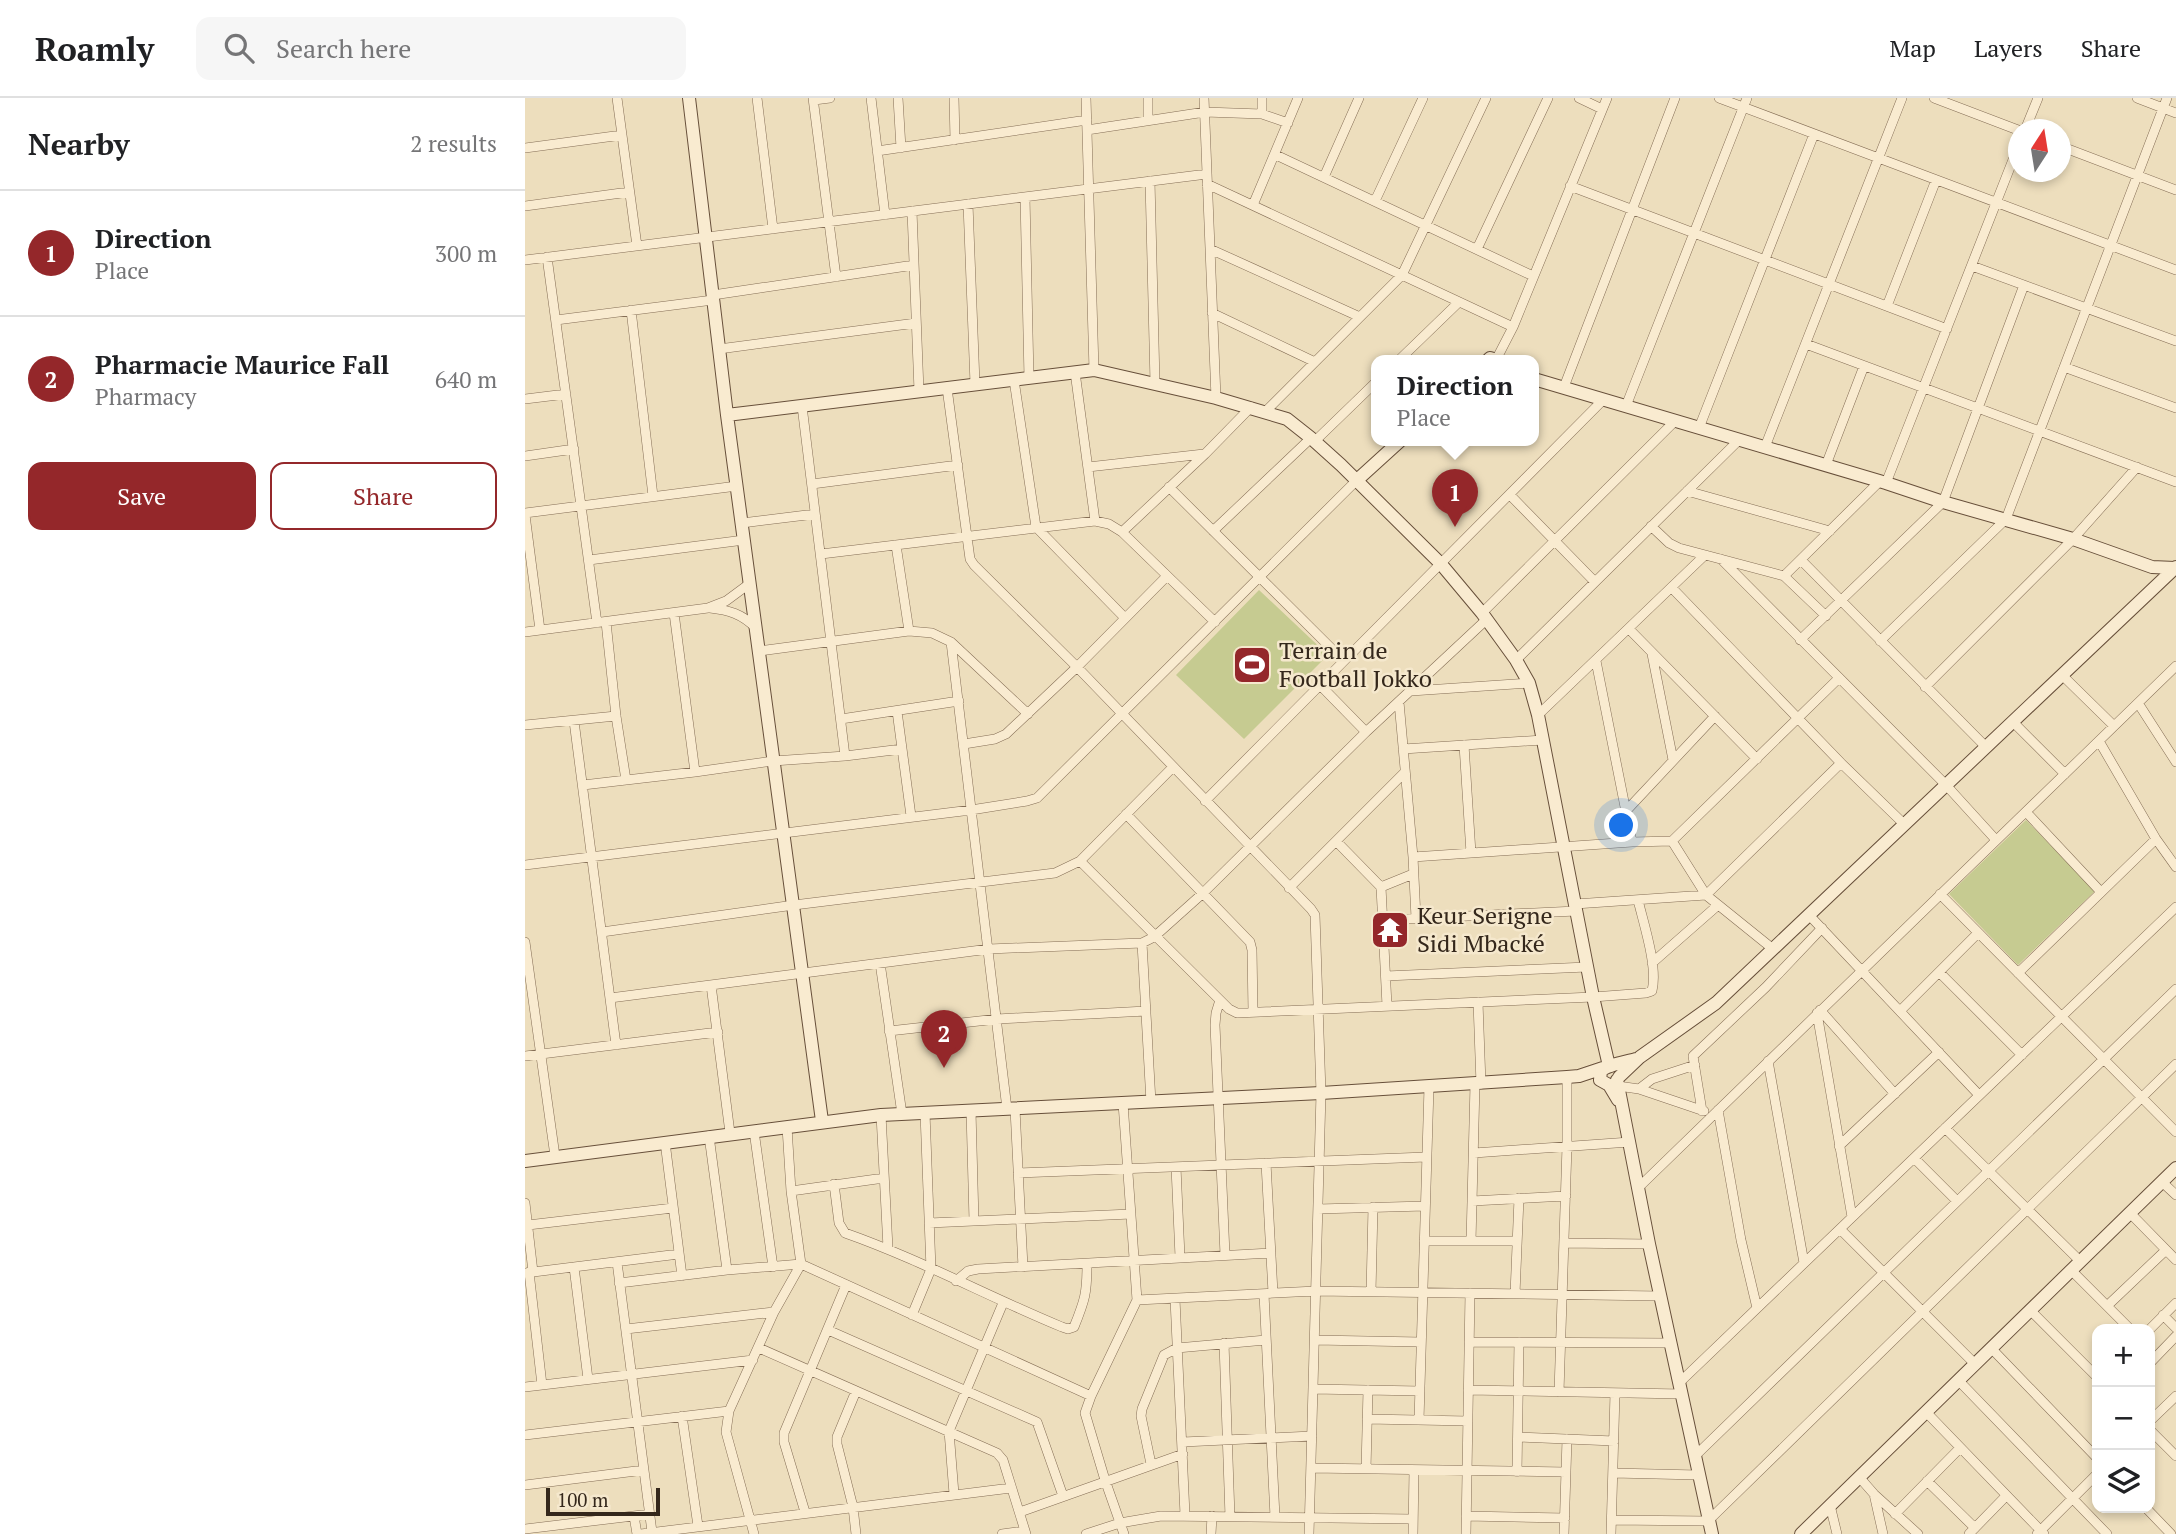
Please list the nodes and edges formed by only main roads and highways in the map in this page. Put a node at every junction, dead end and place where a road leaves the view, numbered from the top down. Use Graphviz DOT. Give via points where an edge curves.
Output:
graph roads {
  1 [pos="689,98"];
  2 [pos="1539,380"];
  3 [pos="727,415"];
  4 [pos="1394,446"];
  5 [pos="1356,481"];
  6 [pos="2176,568"];
  7 [pos="1611,1076"];
  8 [pos="822,1121"];
  9 [pos="525,1160"];
  10 [pos="2176,1168"];
  11 [pos="1711,1534"];
  12 [pos="1801,1534"];
  1 -- 3 [label="main road"];
  2 -- 6 [label="main road" via="2073,539 2152,567"];
  3 -- 5 [label="main road" via="1094,370 1287,419"];
  3 -- 8 [label="main road"];
  4 -- 5 [label="main road"];
  5 -- 7 [label="main road" via="1441,564 1529,683"];
  6 -- 7 [label="main road" via="1716,1003"];
  7 -- 8 [label="main road"];
  7 -- 11 [label="main road" via="1630,1142"];
  8 -- 9 [label="main road"];
  10 -- 12 [label="main road"];
}
